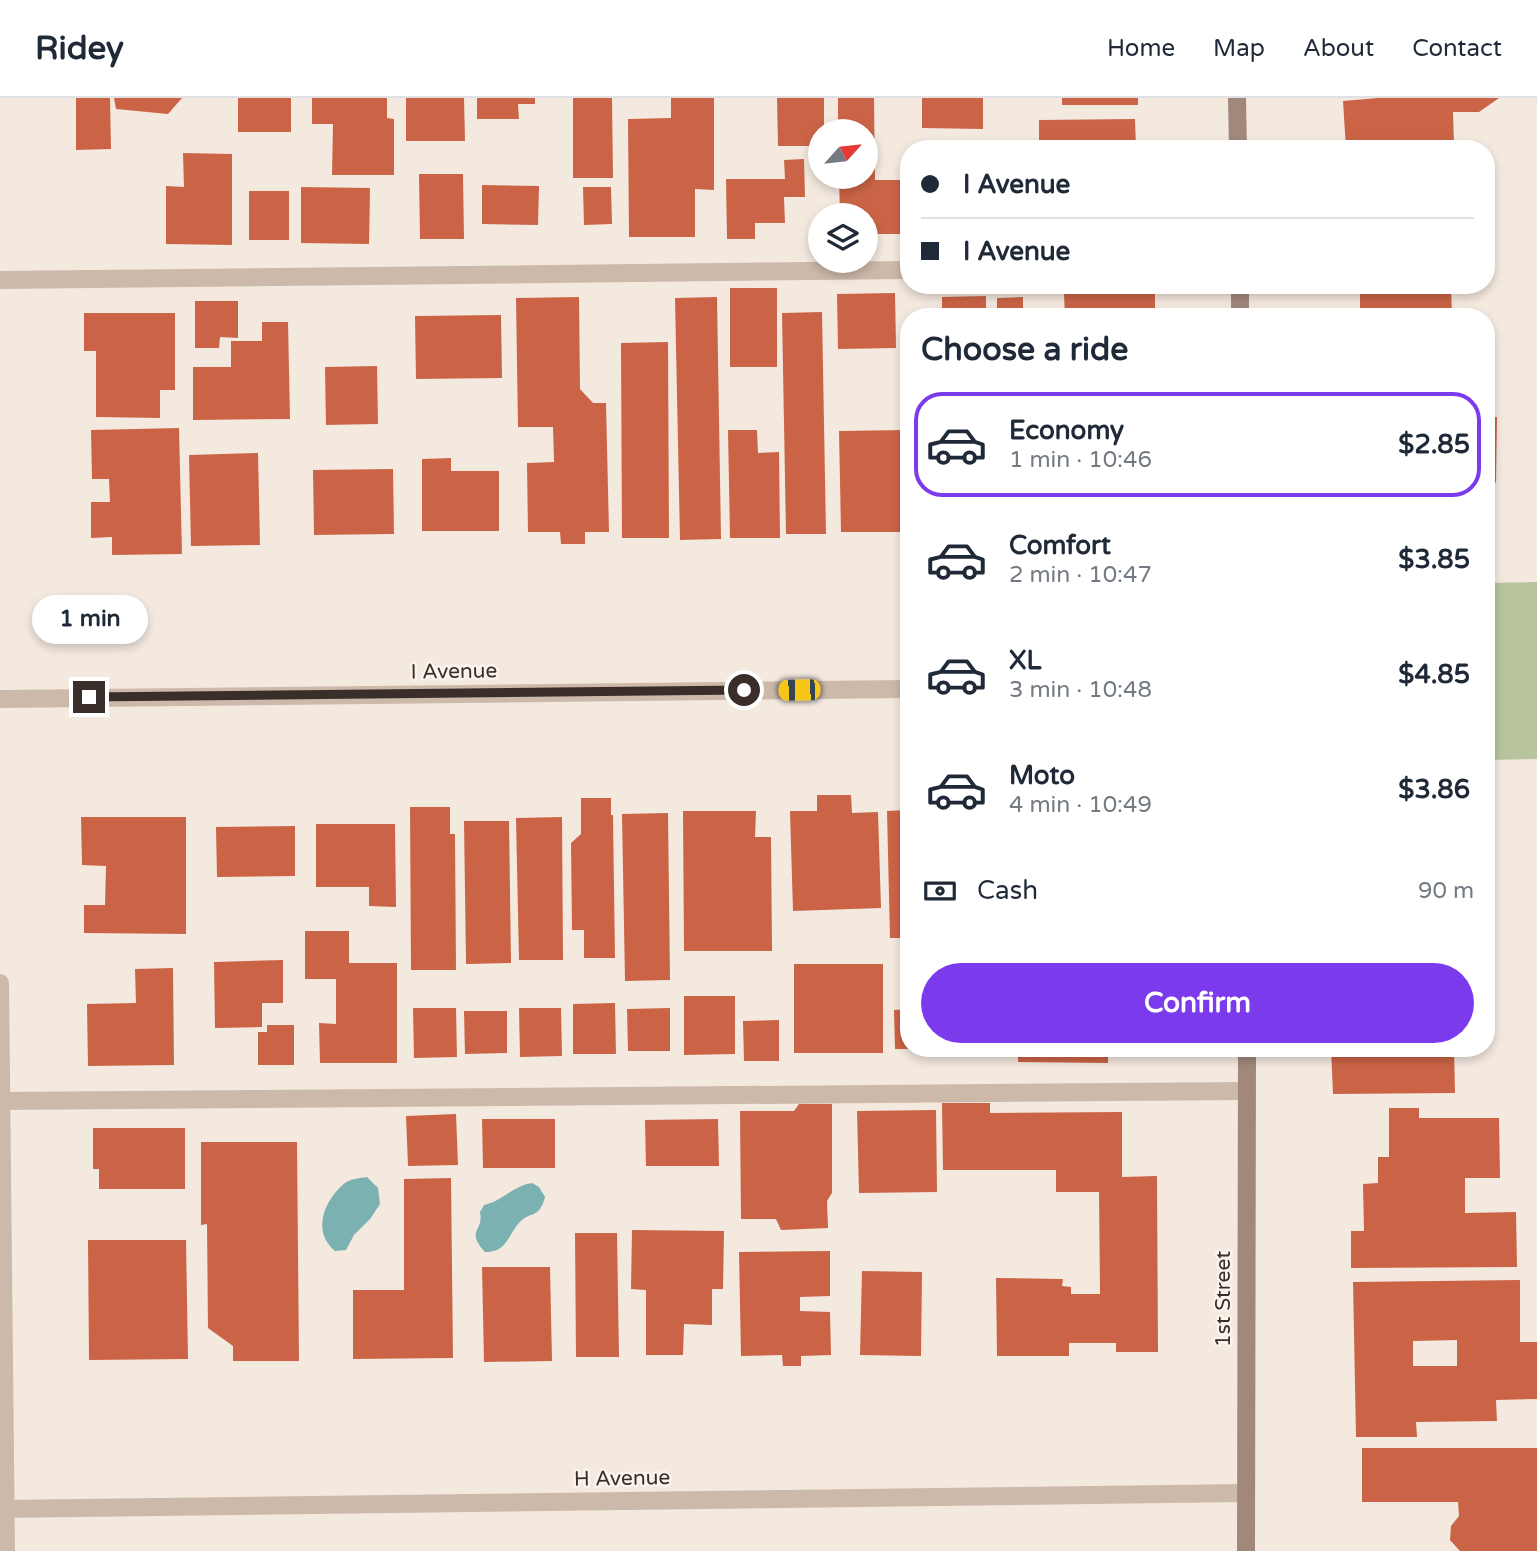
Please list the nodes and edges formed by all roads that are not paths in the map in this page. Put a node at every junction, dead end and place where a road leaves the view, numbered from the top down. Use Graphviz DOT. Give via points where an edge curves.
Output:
graph roads {
  1 [pos="1237,98"];
  2 [pos="1238,140"];
  3 [pos="900,270"];
  4 [pos="0,280"];
  5 [pos="900,689"];
  6 [pos="0,699"];
  7 [pos="0,983"];
  8 [pos="1247,1057"];
  9 [pos="1247,1091"];
  10 [pos="1,1101"];
  11 [pos="1245,1493"];
  12 [pos="3,1509"];
  13 [pos="6,1551"];
  14 [pos="1247,1551"];
  1 -- 2 [label="main road"];
  3 -- 4 [label="street"];
  5 -- 6 [label="street, I Avenue"];
  7 -- 10 [label="street"];
  8 -- 9 [label="main road, 1st Street"];
  9 -- 10 [label="street"];
  9 -- 11 [label="main road, 1st Street"];
  10 -- 12 [label="street"];
  11 -- 12 [label="street, H Avenue"];
  11 -- 14 [label="main road, 1st Street"];
  12 -- 13 [label="street"];
}
